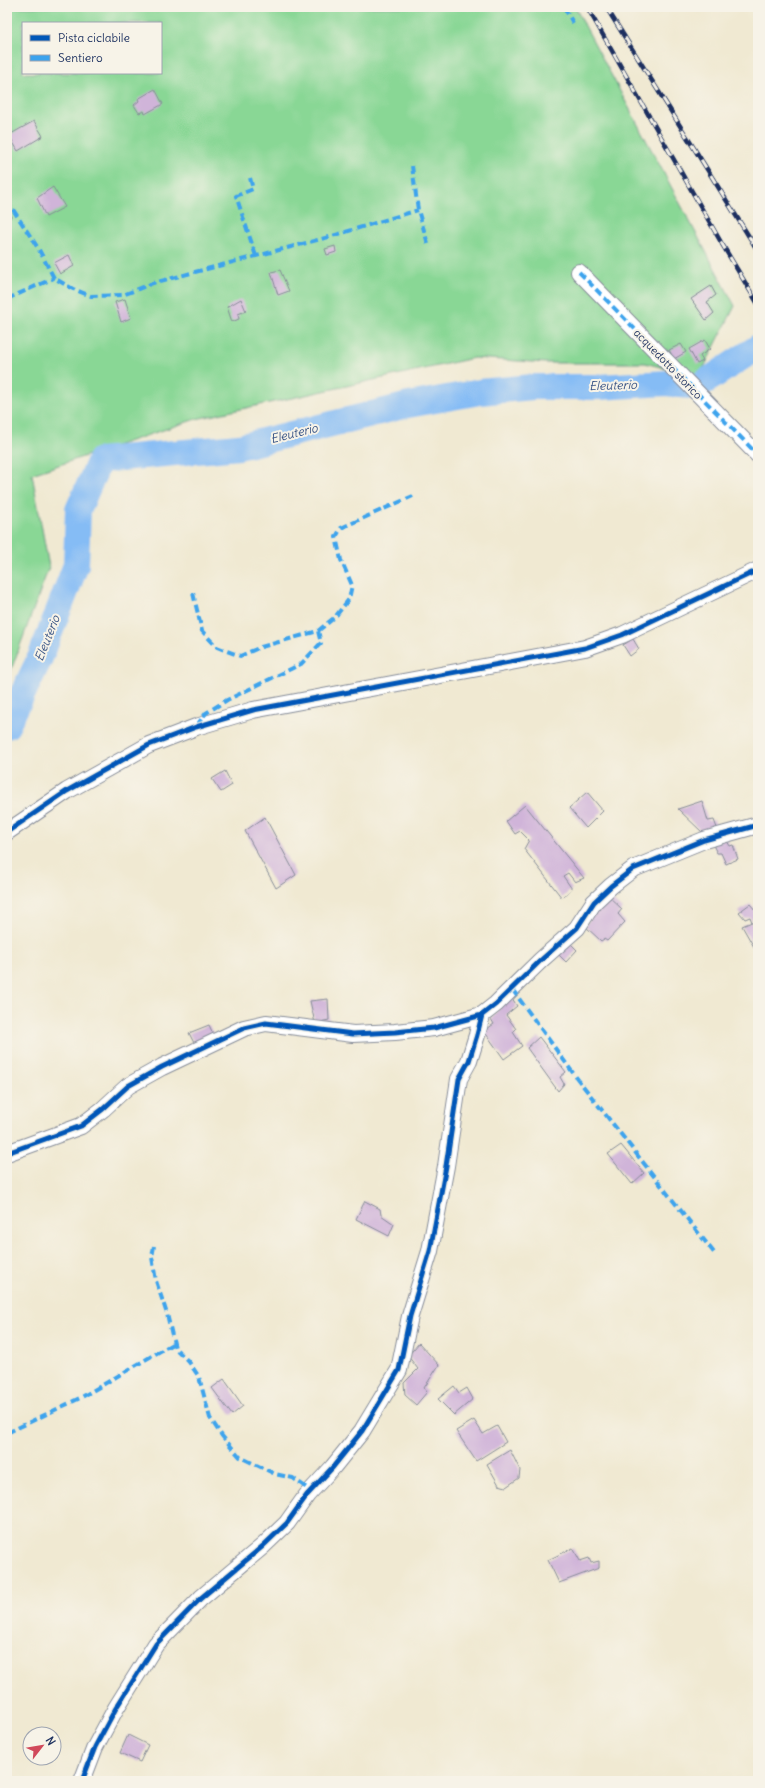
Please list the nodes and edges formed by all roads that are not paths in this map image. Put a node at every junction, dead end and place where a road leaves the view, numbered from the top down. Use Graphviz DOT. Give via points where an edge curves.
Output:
graph roads {
  1 [pos="579,272"];
  2 [pos="758,455"];
  3 [pos="758,570"];
  4 [pos="758,825"];
  5 [pos="7,832"];
  6 [pos="482,1015"];
  7 [pos="7,1153"];
  8 [pos="82,1781"];
  1 -- 2 [label="street, acquedotto storico"];
  3 -- 5 [label="street" via="622,635 585,648 252,710 196,727 149,745 67,791"];
  4 -- 6 [label="street" via="704,840 633,869 594,902 577,928"];
  6 -- 7 [label="street" via="434,1028 395,1032 353,1034 266,1023 244,1028 128,1086 81,1126"];
  6 -- 8 [label="street" via="469,1061 459,1079 430,1251 410,1316 399,1370 362,1431 307,1495 287,1523 201,1598 156,1644 116,1708 95,1747"];
}
